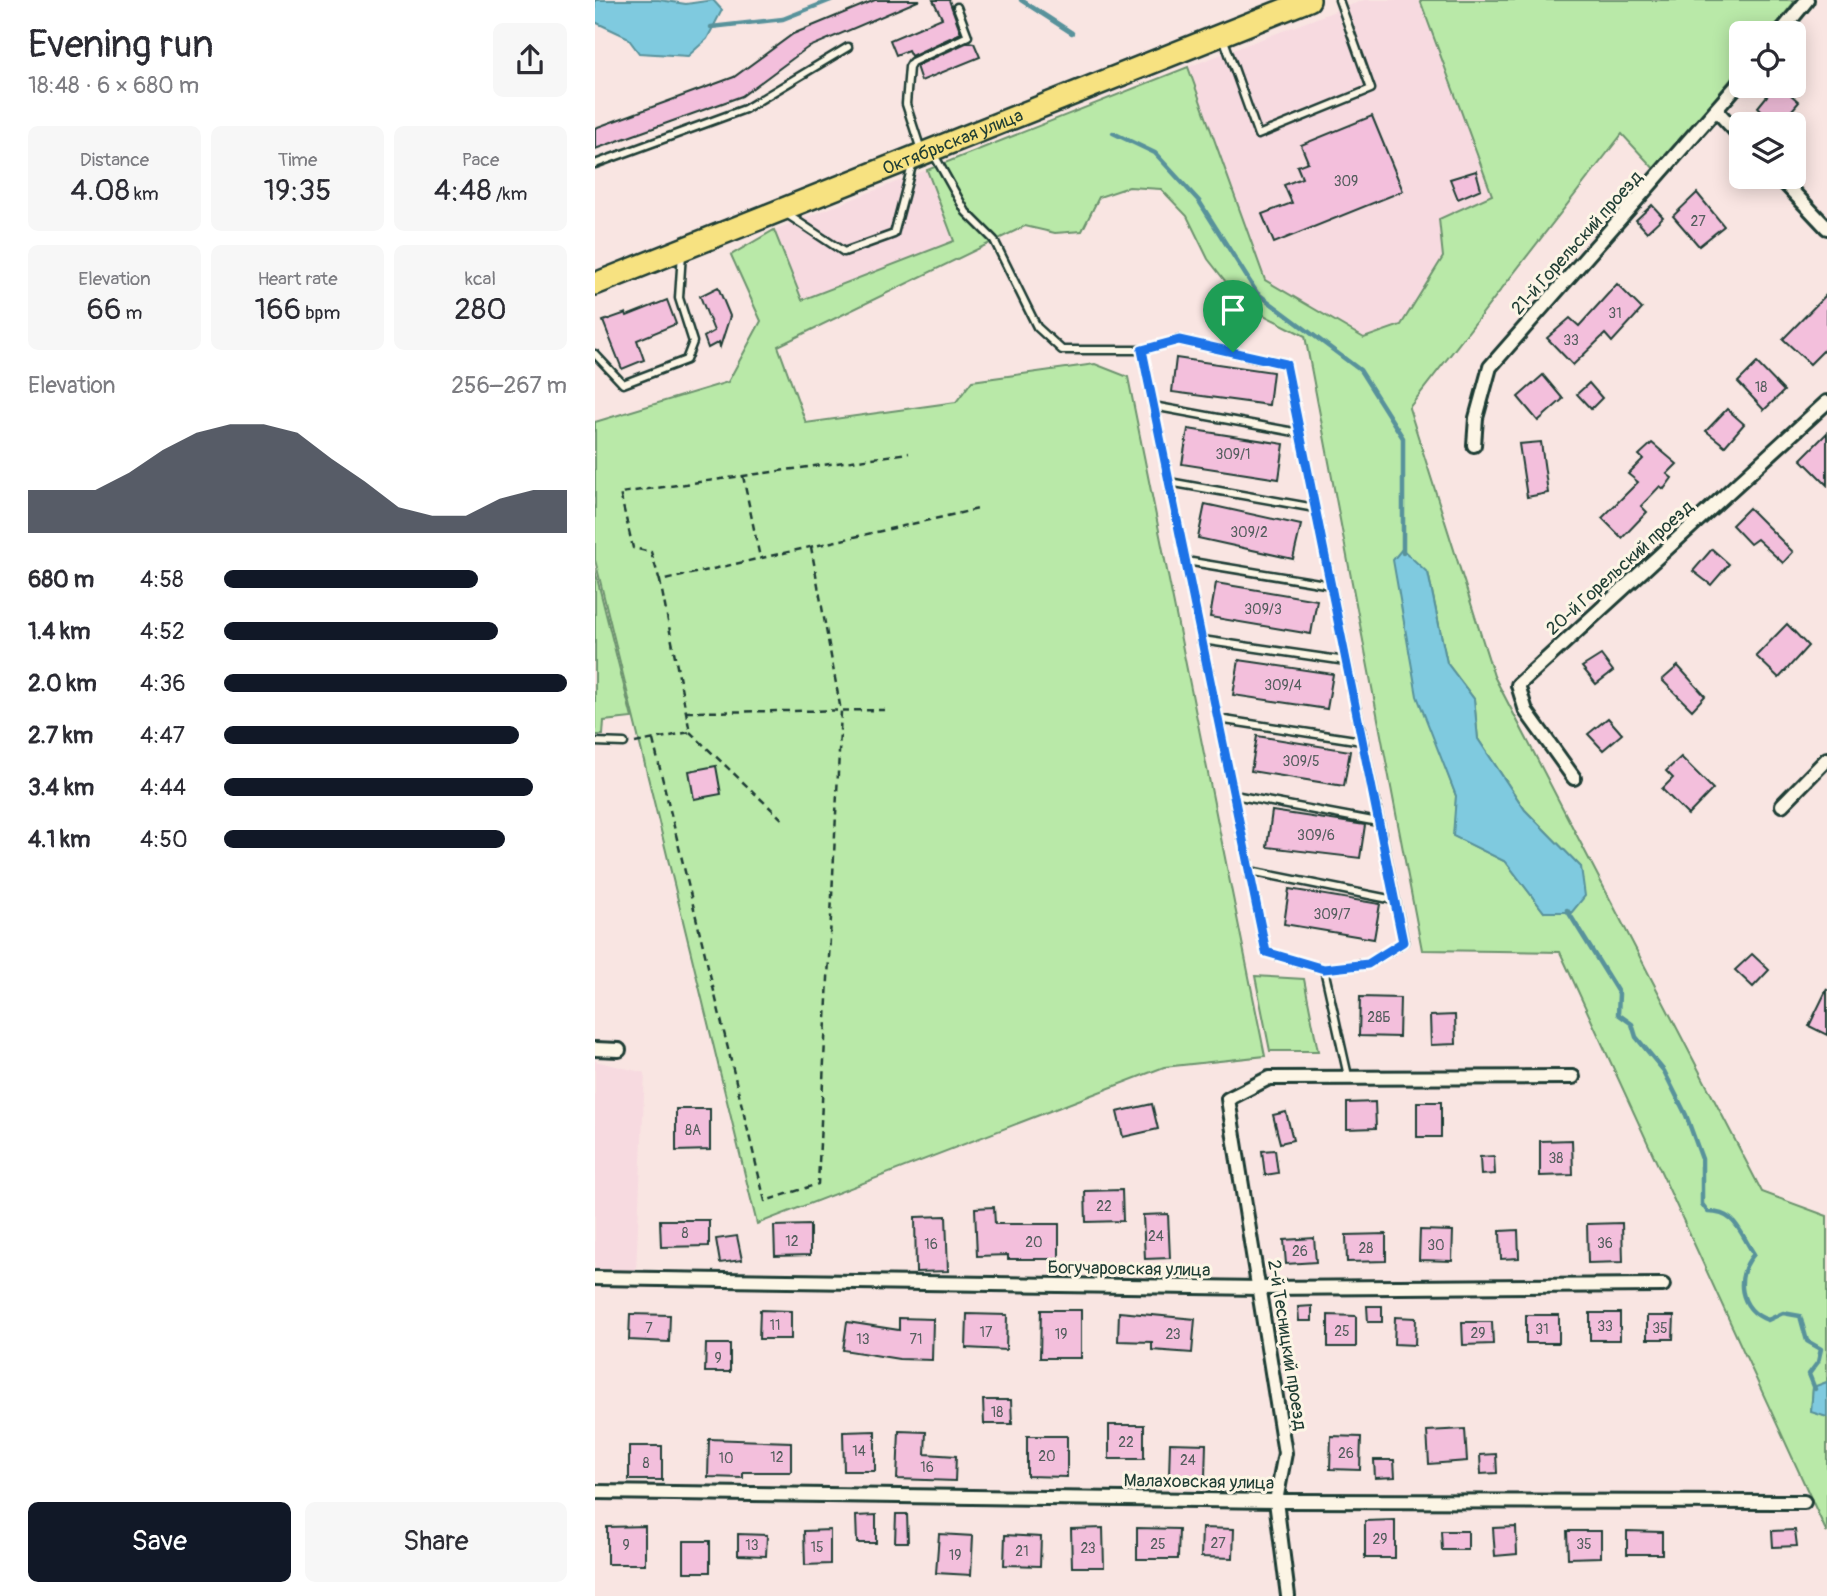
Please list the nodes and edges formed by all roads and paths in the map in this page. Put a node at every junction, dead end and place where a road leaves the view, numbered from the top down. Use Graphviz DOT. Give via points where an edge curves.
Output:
graph roads {
  1 [pos="1309,0"];
  2 [pos="1339,0"];
  3 [pos="1807,0"];
  4 [pos="957,7"];
  5 [pos="1790,21"];
  6 [pos="1222,34"];
  7 [pos="848,47"];
  8 [pos="1729,96"];
  9 [pos="1717,111"];
  10 [pos="1729,124"];
  11 [pos="923,155"];
  12 [pos="595,163"];
  13 [pos="1790,189"];
  14 [pos="780,210"];
  15 [pos="1827,228"];
  16 [pos="682,248"];
  17 [pos="595,284"];
  18 [pos="1142,350"];
  19 [pos="595,354"];
  20 [pos="1827,402"];
  21 [pos="1153,406"];
  22 [pos="1300,433"];
  23 [pos="1474,445"];
  24 [pos="909,453"];
  25 [pos="743,476"];
  26 [pos="1169,482"];
  27 [pos="1315,508"];
  28 [pos="978,509"];
  29 [pos="811,547"];
  30 [pos="760,558"];
  31 [pos="1186,561"];
  32 [pos="660,581"];
  33 [pos="1331,585"];
  34 [pos="1202,640"];
  35 [pos="1346,661"];
  36 [pos="888,710"];
  37 [pos="841,711"];
  38 [pos="686,712"];
  39 [pos="1218,719"];
  40 [pos="690,732"];
  41 [pos="653,740"];
  42 [pos="1362,741"];
  43 [pos="595,742"];
  44 [pos="624,743"];
  45 [pos="1827,759"];
  46 [pos="1574,778"];
  47 [pos="1234,794"];
  48 [pos="1782,805"];
  49 [pos="784,821"];
  50 [pos="1378,822"];
  51 [pos="1250,871"];
  52 [pos="1394,900"];
  53 [pos="1324,969"];
  54 [pos="595,1049"];
  55 [pos="619,1050"];
  56 [pos="1348,1076"];
  57 [pos="1573,1077"];
  58 [pos="595,1278"];
  59 [pos="1663,1285"];
  60 [pos="1261,1288"];
  61 [pos="595,1492"];
  62 [pos="1276,1501"];
  63 [pos="1804,1502"];
  64 [pos="1288,1596"];
  1 -- 6 [label="main road, Октябрьская улица"];
  2 -- 6 [label="lane" via="1371,89 1258,135"];
  3 -- 5 [label="street"];
  4 -- 11 [label="lane" via="968,36 909,67 908,117"];
  6 -- 11 [label="main road, Октябрьская улица"];
  7 -- 12 [label="lane" via="745,109"];
  8 -- 9 [label="street, 21-й Горельский проезд"];
  9 -- 10 [label="street"];
  9 -- 23 [label="street, 21-й Горельский проезд" via="1490,367"];
  11 -- 14 [label="main road, Октябрьская улица"];
  11 -- 14 [label="lane" via="894,234 844,252"];
  11 -- 18 [label="lane" via="965,212 994,240 1037,327 1062,350"];
  13 -- 15 [label="street"];
  14 -- 16 [label="main road, Октябрьская улица"];
  16 -- 17 [label="main road, Октябрьская улица"];
  16 -- 19 [label="lane" via="679,298 693,342 687,360 623,384"];
  18 -- 21 [label="lane"];
  18 -- 22 [label="lane" via="1179,340 1286,364"];
  20 -- 46 [label="street, 20-й Горельский проезд" via="1518,685 1526,711"];
  21 -- 22 [label="lane"];
  21 -- 26 [label="lane"];
  22 -- 27 [label="lane"];
  24 -- 25 [label="path"];
  25 -- 30 [label="path"];
  25 -- 32 [label="path" via="620,493 633,548 651,552"];
  26 -- 27 [label="lane"];
  26 -- 31 [label="lane"];
  27 -- 33 [label="lane"];
  28 -- 29 [label="path"];
  29 -- 30 [label="path"];
  29 -- 37 [label="path"];
  30 -- 32 [label="path"];
  31 -- 33 [label="lane"];
  31 -- 34 [label="lane"];
  32 -- 38 [label="path"];
  33 -- 35 [label="lane"];
  34 -- 35 [label="lane"];
  34 -- 39 [label="lane"];
  35 -- 42 [label="lane"];
  36 -- 37 [label="path"];
  37 -- 38 [label="path"];
  37 -- 41 [label="path" via="818,1184 765,1201"];
  38 -- 40 [label="path"];
  39 -- 42 [label="lane"];
  39 -- 47 [label="lane"];
  40 -- 41 [label="path"];
  40 -- 49 [label="path"];
  41 -- 44 [label="path"];
  42 -- 50 [label="lane"];
  43 -- 44 [label="lane"];
  45 -- 48 [label="street"];
  47 -- 50 [label="lane"];
  47 -- 51 [label="lane"];
  50 -- 52 [label="lane"];
  51 -- 52 [label="lane"];
  51 -- 53 [label="lane" via="1266,952"];
  52 -- 53 [label="lane" via="1403,942 1368,964"];
  53 -- 56 [label="lane"];
  54 -- 55 [label="street"];
  56 -- 57 [label="street"];
  56 -- 60 [label="street, 2-й Тесницкий проезд" via="1269,1078 1229,1100"];
  58 -- 60 [label="street, Богучаровская улица"];
  59 -- 60 [label="street, Богучаровская улица"];
  60 -- 62 [label="street, 2-й Тесницкий проезд" via="1286,1453"];
  61 -- 62 [label="street, Малаховская улица"];
  62 -- 63 [label="street, Малаховская улица"];
  62 -- 64 [label="street, 2-й Тесницкий проезд"];
}
